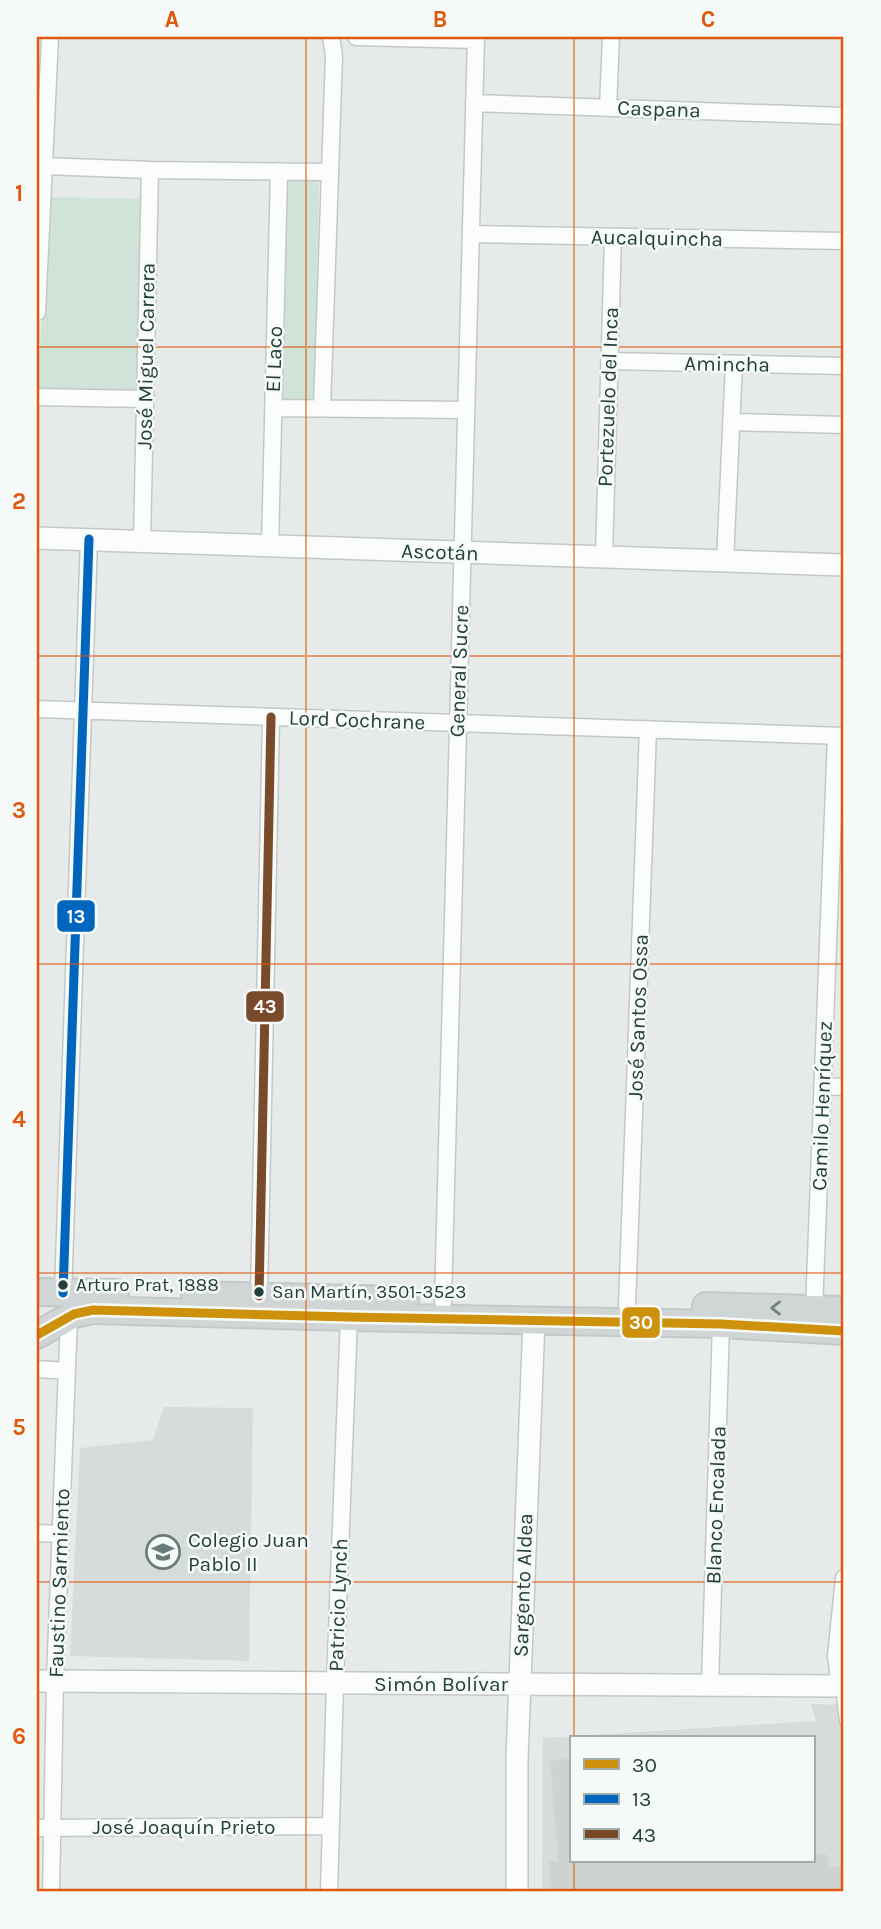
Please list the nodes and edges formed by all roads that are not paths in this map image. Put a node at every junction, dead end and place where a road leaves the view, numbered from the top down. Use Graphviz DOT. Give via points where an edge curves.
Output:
graph roads {
  1 [pos="50,37"];
  2 [pos="331,37"];
  3 [pos="356,37"];
  4 [pos="611,37"];
  5 [pos="476,38"];
  6 [pos="474,103"];
  7 [pos="608,107"];
  8 [pos="844,117"];
  9 [pos="44,166"];
  10 [pos="150,170"];
  11 [pos="279,171"];
  12 [pos="330,172"];
  13 [pos="471,234"];
  14 [pos="613,237"];
  15 [pos="844,241"];
  16 [pos="37,312"];
  17 [pos="609,361"];
  18 [pos="734,364"];
  19 [pos="844,366"];
  20 [pos="37,397"];
  21 [pos="144,399"];
  22 [pos="273,408"];
  23 [pos="321,408"];
  24 [pos="466,410"];
  25 [pos="731,422"];
  26 [pos="844,425"];
  27 [pos="37,538"];
  28 [pos="89,539"];
  29 [pos="142,542"];
  30 [pos="270,547"];
  31 [pos="462,553"];
  32 [pos="604,557"];
  33 [pos="725,561"];
  34 [pos="844,565"];
  35 [pos="37,709"];
  36 [pos="83,711"];
  37 [pos="271,717"];
  38 [pos="458,723"];
  39 [pos="648,729"];
  40 [pos="840,736"];
  41 [pos="822,1086"];
  42 [pos="844,1087"];
  43 [pos="37,1292"];
  44 [pos="259,1296"];
  45 [pos="443,1302"];
  46 [pos="66,1304"];
  47 [pos="627,1305"];
  48 [pos="814,1309"];
  49 [pos="844,1310"];
  50 [pos="349,1317"];
  51 [pos="534,1320"];
  52 [pos="721,1324"];
  53 [pos="844,1331"];
  54 [pos="37,1335"];
  55 [pos="37,1369"];
  56 [pos="67,1371"];
  57 [pos="37,1533"];
  58 [pos="61,1534"];
  59 [pos="844,1578"];
  60 [pos="46,1681"];
  61 [pos="335,1683"];
  62 [pos="519,1684"];
  63 [pos="710,1685"];
  64 [pos="842,1686"];
  65 [pos="844,1721"];
  66 [pos="331,1826"];
  67 [pos="45,1828"];
  68 [pos="51,1892"];
  69 [pos="329,1892"];
  70 [pos="517,1892"];
  1 -- 9 [label="street"];
  2 -- 12 [label="street"];
  3 -- 5 [label="street"];
  4 -- 7 [label="street"];
  5 -- 6 [label="street, General Sucre"];
  6 -- 7 [label="street, Caspana"];
  6 -- 13 [label="street, General Sucre"];
  7 -- 8 [label="street, Caspana"];
  9 -- 10 [label="street"];
  9 -- 16 [label="street"];
  10 -- 11 [label="street"];
  10 -- 21 [label="street, José Miguel Carrera"];
  11 -- 12 [label="street"];
  11 -- 22 [label="street, El Laco"];
  12 -- 23 [label="street"];
  13 -- 14 [label="street, Aucalquincha"];
  13 -- 24 [label="street, General Sucre"];
  14 -- 15 [label="street, Aucalquincha"];
  14 -- 17 [label="street, Portezuelo del Inca"];
  17 -- 18 [label="street, Amincha"];
  17 -- 32 [label="street, Portezuelo del Inca"];
  18 -- 19 [label="street, Amincha"];
  18 -- 25 [label="street"];
  20 -- 21 [label="street"];
  21 -- 29 [label="street, José Miguel Carrera"];
  22 -- 23 [label="street"];
  22 -- 30 [label="street, El Laco"];
  23 -- 24 [label="street"];
  24 -- 31 [label="street, General Sucre"];
  25 -- 26 [label="street"];
  25 -- 33 [label="street"];
  27 -- 28 [label="street, Ascotán"];
  28 -- 29 [label="street, Ascotán"];
  28 -- 36 [label="street, Faustino Sarmiento"];
  29 -- 30 [label="street, Ascotán"];
  30 -- 31 [label="street, Ascotán"];
  31 -- 32 [label="street, Ascotán"];
  31 -- 38 [label="street, General Sucre"];
  32 -- 33 [label="street, Ascotán"];
  33 -- 34 [label="street, Ascotán"];
  35 -- 36 [label="street, Lord Cochrane"];
  36 -- 37 [label="street, Lord Cochrane"];
  36 -- 46 [label="street, Faustino Sarmiento"];
  37 -- 38 [label="street, Lord Cochrane"];
  37 -- 44 [label="street"];
  38 -- 39 [label="street, Lord Cochrane"];
  38 -- 45 [label="street, General Sucre"];
  39 -- 40 [label="street, Lord Cochrane"];
  39 -- 47 [label="street, José Santos Ossa"];
  40 -- 41 [label="street, Camilo Henríquez"];
  41 -- 42 [label="street"];
  41 -- 48 [label="street, Camilo Henríquez"];
  43 -- 46 [label="main road"];
  44 -- 45 [label="main road"];
  44 -- 46 [label="main road"];
  45 -- 47 [label="main road"];
  46 -- 50 [label="main road" via="83,1310"];
  46 -- 54 [label="main road"];
  46 -- 56 [label="street, Faustino Sarmiento"];
  48 -- 47 [label="main road, one-way"];
  48 -- 49 [label="main road"];
  50 -- 51 [label="main road"];
  50 -- 61 [label="street, Patricio Lynch"];
  51 -- 52 [label="main road"];
  51 -- 62 [label="street, Sargento Aldea"];
  52 -- 53 [label="main road"];
  52 -- 63 [label="street, Blanco Encalada"];
  55 -- 56 [label="street"];
  56 -- 58 [label="street, Faustino Sarmiento"];
  57 -- 58 [label="street"];
  58 -- 60 [label="street, Faustino Sarmiento"];
  59 -- 64 [label="street" via="836,1656"];
  60 -- 61 [label="street, Simón Bolívar"];
  60 -- 67 [label="street, Faustino Sarmiento"];
  61 -- 62 [label="street, Simón Bolívar"];
  61 -- 66 [label="street, Patricio Lynch"];
  62 -- 63 [label="street, Simón Bolívar"];
  62 -- 70 [label="street, Sargento Aldea"];
  63 -- 64 [label="street, Simón Bolívar"];
  64 -- 65 [label="lane"];
  66 -- 67 [label="street, José Joaquín Prieto"];
  66 -- 69 [label="street, Patricio Lynch"];
  67 -- 68 [label="street, Faustino Sarmiento"];
}
